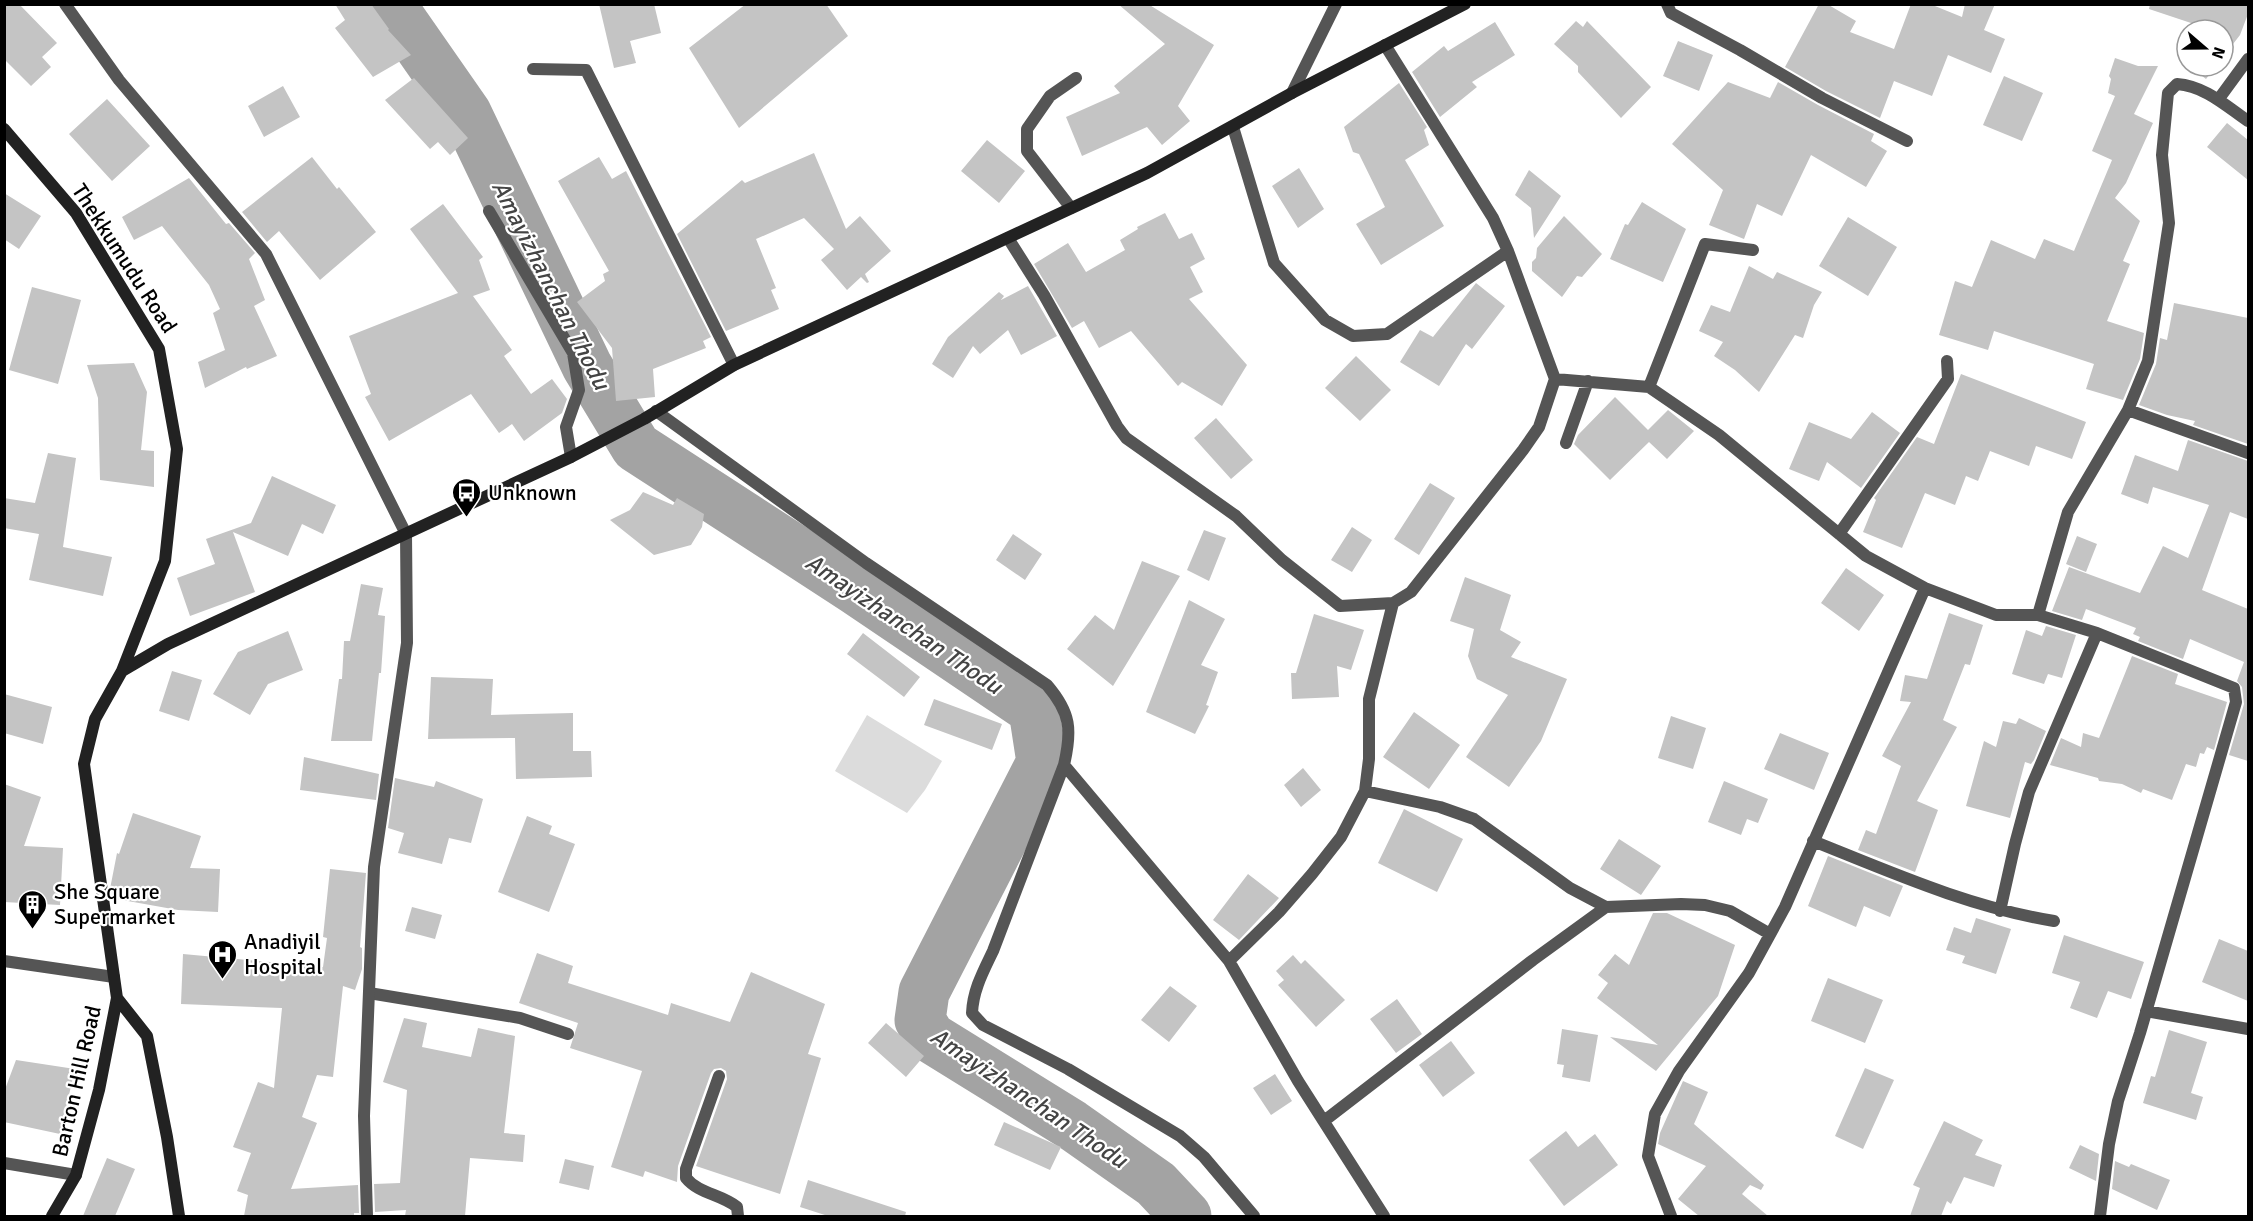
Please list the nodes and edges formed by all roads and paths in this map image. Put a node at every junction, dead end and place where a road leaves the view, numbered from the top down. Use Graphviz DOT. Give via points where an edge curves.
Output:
graph roads {
  1 [pos="65,4"];
  2 [pos="1336,4"];
  3 [pos="1465,4"];
  4 [pos="1666,4"];
  5 [pos="1385,45"];
  6 [pos="2248,59"];
  7 [pos="532,69"];
  8 [pos="1076,78"];
  9 [pos="1292,93"];
  10 [pos="2218,100"];
  11 [pos="2248,121"];
  12 [pos="1233,127"];
  13 [pos="4,129"];
  14 [pos="1907,141"];
  15 [pos="1071,208"];
  16 [pos="489,211"];
  17 [pos="1008,238"];
  18 [pos="1753,250"];
  19 [pos="1508,251"];
  20 [pos="1947,361"];
  21 [pos="734,365"];
  22 [pos="1555,379"];
  23 [pos="1588,381"];
  24 [pos="1649,387"];
  25 [pos="2128,410"];
  26 [pos="656,411"];
  27 [pos="1566,443"];
  28 [pos="2248,453"];
  29 [pos="571,457"];
  30 [pos="406,534"];
  31 [pos="1839,534"];
  32 [pos="1925,588"];
  33 [pos="1393,603"];
  34 [pos="2038,615"];
  35 [pos="2097,633"];
  36 [pos="122,671"];
  37 [pos="2242,700"];
  38 [pos="1064,765"];
  39 [pos="1365,791"];
  40 [pos="1814,841"];
  41 [pos="1606,907"];
  42 [pos="2000,911"];
  43 [pos="2054,921"];
  44 [pos="1770,934"];
  45 [pos="4,961"];
  46 [pos="1229,961"];
  47 [pos="114,977"];
  48 [pos="369,993"];
  49 [pos="117,998"];
  50 [pos="2146,1011"];
  51 [pos="2248,1029"];
  52 [pos="568,1034"];
  53 [pos="718,1076"];
  54 [pos="1323,1121"];
  55 [pos="4,1163"];
  56 [pos="76,1175"];
  57 [pos="52,1216"];
  58 [pos="179,1216"];
  59 [pos="367,1216"];
  60 [pos="738,1216"];
  61 [pos="1254,1216"];
  62 [pos="1384,1216"];
  63 [pos="1671,1216"];
  64 [pos="2100,1216"];
  1 -- 30 [label="street" via="119,80 266,254"];
  2 -- 9 [label="street"];
  3 -- 5 [label="main road"];
  4 -- 14 [label="street" via="1671,13"];
  5 -- 9 [label="main road"];
  5 -- 19 [label="street" via="1493,218"];
  6 -- 10 [label="street"];
  7 -- 21 [label="street" via="586,70"];
  8 -- 15 [label="street" via="1050,96 1027,129 1027,151"];
  9 -- 12 [label="main road"];
  10 -- 11 [label="street"];
  10 -- 25 [label="street" via="2191,85 2177,84 2169,93 2162,155 2169,223 2148,361"];
  12 -- 15 [label="main road"];
  12 -- 19 [label="street" via="1274,263 1325,320 1353,336 1387,334"];
  13 -- 36 [label="main road, Thekkumudu Road" via="76,213 159,350 177,448 165,561"];
  15 -- 17 [label="main road"];
  16 -- 29 [label="street" via="573,353 579,390 566,427"];
  17 -- 21 [label="main road"];
  17 -- 33 [label="street" via="1126,438 1236,516 1282,560 1340,606"];
  18 -- 24 [label="street" via="1705,244"];
  19 -- 22 [label="street"];
  20 -- 31 [label="street" via="1948,379"];
  21 -- 26 [label="main road"];
  22 -- 23 [label="street"];
  22 -- 33 [label="street" via="1539,426 1523,450 1411,592"];
  23 -- 24 [label="street"];
  23 -- 27 [label="street"];
  24 -- 31 [label="street" via="1719,435"];
  25 -- 28 [label="street"];
  25 -- 34 [label="street" via="2068,512"];
  26 -- 29 [label="main road"];
  26 -- 38 [label="street" via="866,563 1047,685 1068,718"];
  29 -- 30 [label="main road"];
  30 -- 36 [label="main road" via="168,644"];
  30 -- 48 [label="street" via="407,643 374,867"];
  31 -- 32 [label="street" via="1866,556"];
  32 -- 34 [label="street" via="1996,615"];
  32 -- 40 [label="street"];
  33 -- 39 [label="street" via="1369,699"];
  34 -- 35 [label="street"];
  35 -- 37 [label="street" via="2234,688"];
  35 -- 42 [label="street" via="2029,792"];
  36 -- 47 [label="main road, Barton Hill Road" via="95,719 84,764"];
  37 -- 50 [label="street"];
  38 -- 46 [label="street"];
  38 -- 61 [label="street" via="972,998 972,1013 983,1025 1068,1069 1180,1136 1204,1156"];
  39 -- 41 [label="street" via="1440,807 1474,819 1570,888"];
  39 -- 46 [label="street" via="1341,837 1312,874"];
  40 -- 42 [label="street" via="1943,894"];
  40 -- 44 [label="street"];
  41 -- 44 [label="street" via="1705,905 1730,911"];
  41 -- 54 [label="street"];
  42 -- 43 [label="street"];
  44 -- 63 [label="street" via="1655,1114 1648,1156"];
  45 -- 47 [label="street"];
  46 -- 54 [label="street"];
  47 -- 49 [label="main road, Barton Hill Road"];
  48 -- 52 [label="street" via="520,1018"];
  48 -- 59 [label="street" via="364,1116"];
  49 -- 56 [label="main road, Barton Hill Road" via="99,1090"];
  49 -- 58 [label="main road" via="147,1036"];
  50 -- 51 [label="street"];
  50 -- 64 [label="street" via="2118,1101"];
  53 -- 60 [label="street" via="686,1178 699,1189 728,1199 737,1207"];
  54 -- 62 [label="street"];
  55 -- 56 [label="street"];
  56 -- 57 [label="main road, Barton Hill Road"];
}
